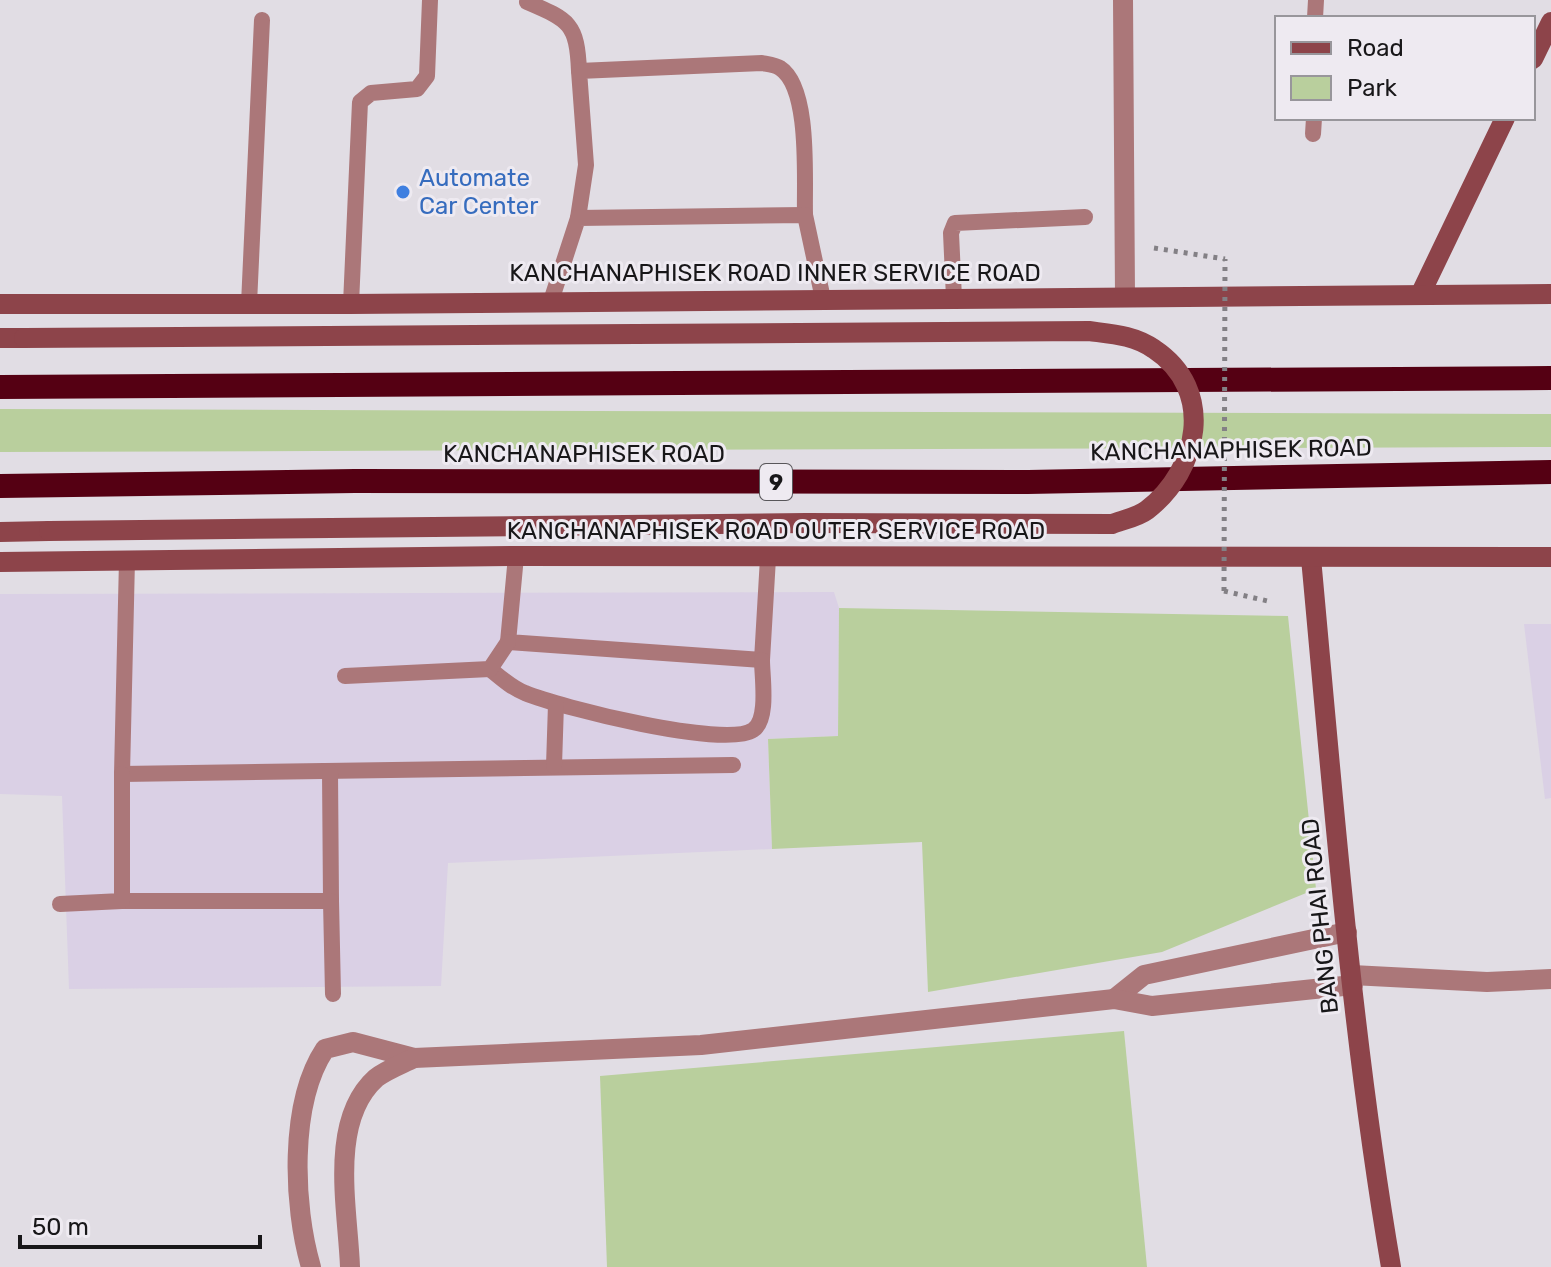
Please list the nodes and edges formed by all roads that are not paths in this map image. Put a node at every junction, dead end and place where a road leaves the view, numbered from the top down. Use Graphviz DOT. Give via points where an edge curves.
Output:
graph roads {
  1 [pos="430,0"];
  2 [pos="1123,0"];
  3 [pos="527,2"];
  4 [pos="262,20"];
  5 [pos="1551,22"];
  6 [pos="1535,55"];
  7 [pos="579,71"];
  8 [pos="1504,120"];
  9 [pos="805,215"];
  10 [pos="1085,217"];
  11 [pos="578,218"];
  12 [pos="1551,294"];
  13 [pos="1420,295"];
  14 [pos="1125,296"];
  15 [pos="954,298"];
  16 [pos="823,299"];
  17 [pos="551,301"];
  18 [pos="0,304"];
  19 [pos="249,304"];
  20 [pos="351,304"];
  21 [pos="0,338"];
  22 [pos="1551,378"];
  23 [pos="0,387"];
  24 [pos="1551,472"];
  25 [pos="0,486"];
  26 [pos="0,532"];
  27 [pos="516,556"];
  28 [pos="1551,557"];
  29 [pos="768,558"];
  30 [pos="1311,558"];
  31 [pos="127,560"];
  32 [pos="0,562"];
  33 [pos="508,642"];
  34 [pos="762,660"];
  35 [pos="490,669"];
  36 [pos="345,676"];
  37 [pos="556,704"];
  38 [pos="733,765"];
  39 [pos="554,766"];
  40 [pos="330,772"];
  41 [pos="122,774"];
  42 [pos="122,901"];
  43 [pos="331,901"];
  44 [pos="60,904"];
  45 [pos="1347,932"];
  46 [pos="1551,979"];
  47 [pos="1353,980"];
  48 [pos="333,994"];
  49 [pos="1114,999"];
  50 [pos="414,1058"];
  51 [pos="311,1267"];
  52 [pos="350,1267"];
  53 [pos="1391,1267"];
  1 -- 20 [label="lane" via="423,85 371,93 360,102"];
  2 -- 14 [label="street"];
  3 -- 7 [label="lane" via="564,18 574,29"];
  4 -- 19 [label="lane"];
  5 -- 6 [label="main road"];
  7 -- 9 [label="lane" via="762,63 780,68 795,86 802,116"];
  7 -- 11 [label="lane" via="586,165"];
  8 -- 13 [label="main road"];
  9 -- 11 [label="lane"];
  9 -- 16 [label="lane"];
  10 -- 15 [label="lane" via="955,223"];
  11 -- 17 [label="lane"];
  12 -- 13 [label="main road, KANCHANAPHISEK ROAD INNER SERVICE ROAD"];
  13 -- 14 [label="main road, KANCHANAPHISEK ROAD INNER SERVICE ROAD"];
  14 -- 15 [label="main road, KANCHANAPHISEK ROAD INNER SERVICE ROAD"];
  15 -- 16 [label="main road, KANCHANAPHISEK ROAD INNER SERVICE ROAD"];
  16 -- 17 [label="main road, KANCHANAPHISEK ROAD INNER SERVICE ROAD"];
  17 -- 20 [label="main road, KANCHANAPHISEK ROAD INNER SERVICE ROAD"];
  18 -- 19 [label="main road, KANCHANAPHISEK ROAD INNER SERVICE ROAD"];
  19 -- 20 [label="main road, KANCHANAPHISEK ROAD INNER SERVICE ROAD"];
  21 -- 26 [label="main road, bridge" via="1089,331 1128,336 1154,348 1190,392 1194,418 1191,452 1172,487 1144,513 1112,524"];
  22 -- 23 [label="highway"];
  24 -- 25 [label="highway, KANCHANAPHISEK ROAD / 9" via="1028,482"];
  27 -- 29 [label="main road, KANCHANAPHISEK ROAD OUTER SERVICE ROAD"];
  27 -- 31 [label="main road, KANCHANAPHISEK ROAD OUTER SERVICE ROAD"];
  27 -- 33 [label="lane"];
  28 -- 30 [label="main road, KANCHANAPHISEK ROAD OUTER SERVICE ROAD"];
  29 -- 30 [label="main road, KANCHANAPHISEK ROAD OUTER SERVICE ROAD"];
  29 -- 34 [label="lane"];
  30 -- 45 [label="main road, BANG PHAI ROAD"];
  31 -- 32 [label="main road, KANCHANAPHISEK ROAD OUTER SERVICE ROAD"];
  31 -- 41 [label="lane"];
  33 -- 34 [label="lane"];
  33 -- 35 [label="lane"];
  34 -- 37 [label="lane" via="761,721 743,735 603,717"];
  35 -- 36 [label="lane"];
  35 -- 37 [label="lane" via="522,692"];
  37 -- 39 [label="lane"];
  38 -- 39 [label="lane"];
  39 -- 40 [label="lane"];
  40 -- 41 [label="lane"];
  40 -- 43 [label="lane"];
  41 -- 42 [label="lane"];
  42 -- 43 [label="lane"];
  42 -- 44 [label="lane"];
  43 -- 48 [label="lane"];
  45 -- 47 [label="main road, BANG PHAI ROAD"];
  45 -- 49 [label="street" via="1144,975"];
  46 -- 47 [label="street"];
  47 -- 49 [label="street" via="1152,1006"];
  47 -- 53 [label="main road, BANG PHAI ROAD"];
  49 -- 50 [label="street" via="701,1045"];
  50 -- 51 [label="street" via="353,1042 325,1049 315,1064 300,1111 299,1148 302,1236"];
  50 -- 52 [label="street" via="378,1077 361,1096 349,1129 345,1155"];
}
